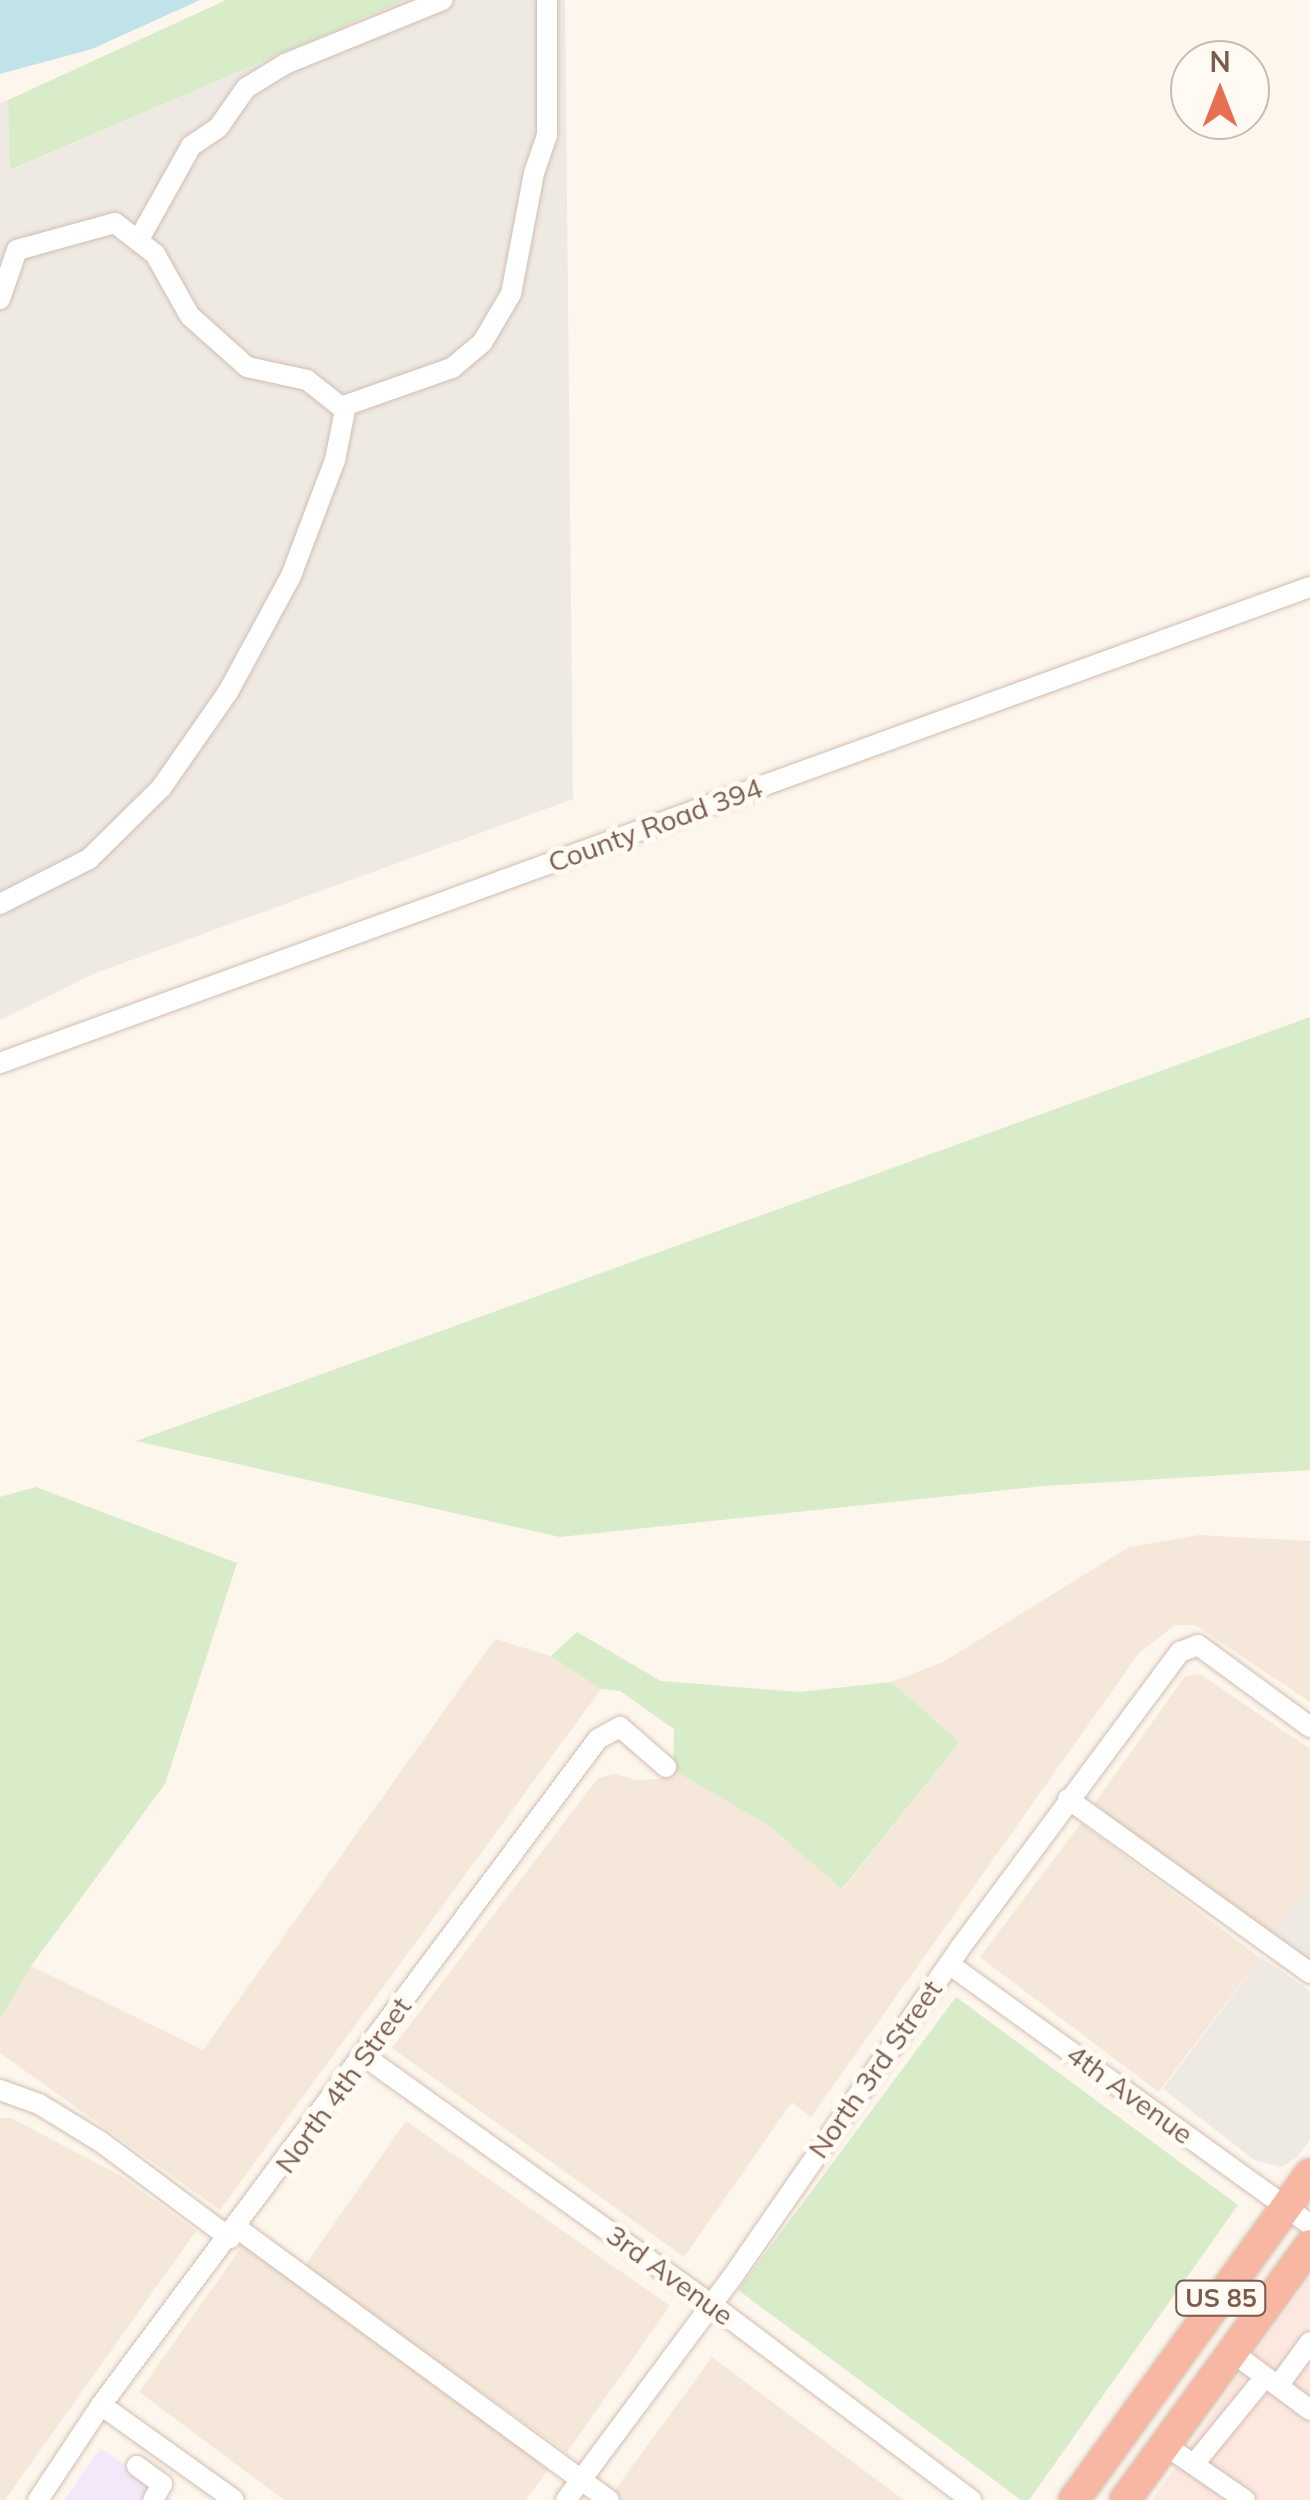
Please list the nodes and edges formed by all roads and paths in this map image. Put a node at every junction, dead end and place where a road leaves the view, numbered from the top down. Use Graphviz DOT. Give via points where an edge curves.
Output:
graph roads {
  1 [pos="443,0"];
  2 [pos="547,0"];
  3 [pos="138,241"];
  4 [pos="0,299"];
  5 [pos="342,408"];
  6 [pos="1310,587"];
  7 [pos="0,904"];
  8 [pos="0,1063"];
  9 [pos="1310,1727"];
  10 [pos="666,1767"];
  11 [pos="1068,1799"];
  12 [pos="949,1964"];
  13 [pos="1310,1973"];
  14 [pos="364,2056"];
  15 [pos="0,2090"];
  16 [pos="1310,2174"];
  17 [pos="1298,2216"];
  18 [pos="233,2233"];
  19 [pos="1310,2245"];
  20 [pos="711,2304"];
  21 [pos="1310,2342"];
  22 [pos="1232,2352"];
  23 [pos="1271,2382"];
  24 [pos="101,2405"];
  25 [pos="1310,2410"];
  26 [pos="1165,2445"];
  27 [pos="1194,2464"];
  28 [pos="137,2466"];
  29 [pos="582,2478"];
  30 [pos="38,2500"];
  31 [pos="153,2500"];
  32 [pos="234,2500"];
  33 [pos="566,2500"];
  34 [pos="609,2500"];
  35 [pos="971,2500"];
  36 [pos="1074,2500"];
  37 [pos="1125,2500"];
  38 [pos="1245,2500"];
  1 -- 3 [label="street" via="286,64 246,88 218,128 191,146"];
  2 -- 5 [label="street" via="547,135 512,294 482,343 452,368"];
  3 -- 4 [label="street" via="114,223 18,250"];
  3 -- 5 [label="street" via="155,254 190,316 247,367 308,380"];
  5 -- 7 [label="street" via="335,460 291,576 228,692 160,788 89,859"];
  6 -- 8 [label="street, County Road 394"];
  9 -- 11 [label="street, North 3rd Street" via="1192,1645"];
  10 -- 14 [label="street, North 4th Street" via="620,1727 598,1739"];
  11 -- 12 [label="street, North 3rd Street"];
  11 -- 13 [label="street"];
  12 -- 17 [label="street, 4th Avenue"];
  12 -- 20 [label="street, North 3rd Street"];
  14 -- 18 [label="street, North 4th Street"];
  14 -- 20 [label="street, 3rd Avenue"];
  15 -- 18 [label="street" via="102,2142"];
  16 -- 17 [label="highway, US 85"];
  17 -- 36 [label="highway, US 85"];
  18 -- 24 [label="street, North 4th Street"];
  18 -- 29 [label="street"];
  19 -- 22 [label="highway, US 85"];
  20 -- 29 [label="street, North 3rd Street"];
  20 -- 35 [label="street, 3rd Avenue"];
  21 -- 23 [label="street"];
  22 -- 23 [label="street"];
  22 -- 26 [label="highway, US 85"];
  23 -- 25 [label="street"];
  23 -- 27 [label="street"];
  24 -- 30 [label="street, North 4th Street"];
  24 -- 32 [label="street"];
  26 -- 27 [label="street"];
  26 -- 37 [label="highway, US 85"];
  27 -- 38 [label="street"];
  28 -- 31 [label="street" via="162,2484"];
  29 -- 33 [label="street, North 3rd Street"];
  29 -- 34 [label="street"];
}
